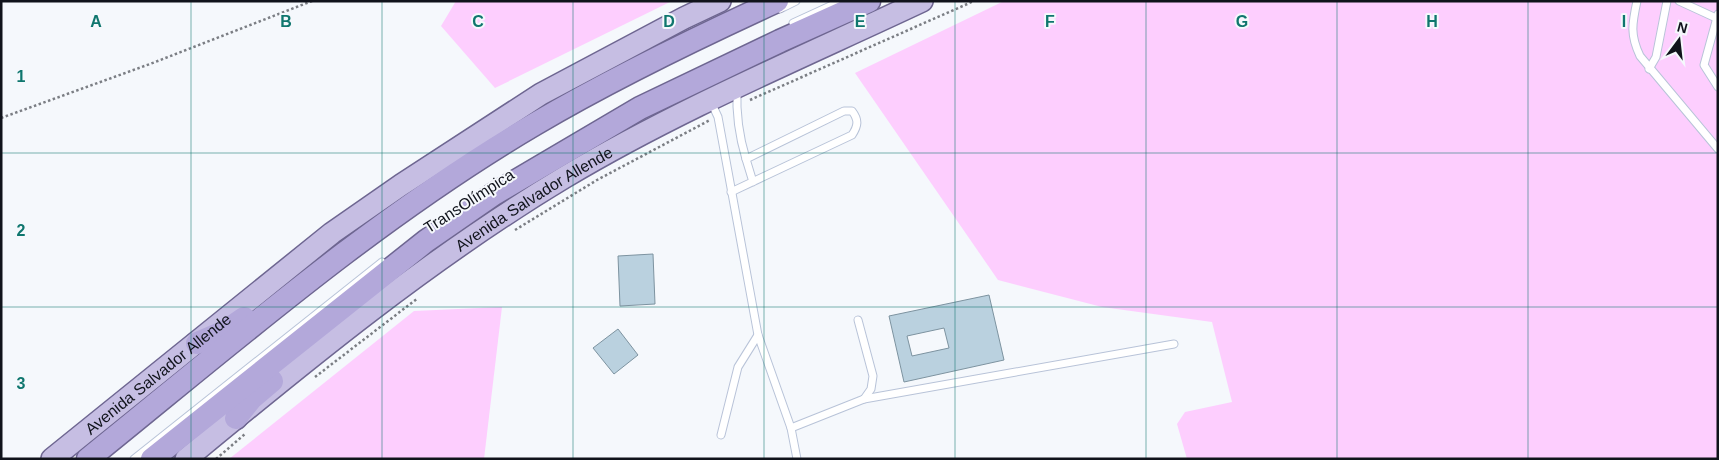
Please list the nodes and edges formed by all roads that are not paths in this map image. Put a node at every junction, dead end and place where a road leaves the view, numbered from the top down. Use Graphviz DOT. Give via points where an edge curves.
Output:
graph roads {
  1 [pos="720,1"];
  2 [pos="796,1"];
  3 [pos="841,1"];
  4 [pos="869,1"];
  5 [pos="922,1"];
  6 [pos="1637,1"];
  7 [pos="1667,1"];
  8 [pos="1679,1"];
  9 [pos="773,8"];
  10 [pos="1717,16"];
  11 [pos="785,27"];
  12 [pos="1648,69"];
  13 [pos="737,86"];
  14 [pos="1718,87"];
  15 [pos="714,108"];
  16 [pos="1718,149"];
  17 [pos="746,158"];
  18 [pos="753,182"];
  19 [pos="731,192"];
  20 [pos="426,241"];
  21 [pos="358,243"];
  22 [pos="386,259"];
  23 [pos="858,320"];
  24 [pos="758,334"];
  25 [pos="197,343"];
  26 [pos="1174,344"];
  27 [pos="864,399"];
  28 [pos="241,426"];
  29 [pos="791,428"];
  30 [pos="722,435"];
  31 [pos="52,459"];
  32 [pos="88,459"];
  33 [pos="134,459"];
  34 [pos="152,459"];
  35 [pos="186,459"];
  36 [pos="797,459"];
  1 -- 25 [label="main road, Avenida Salvador Allende" via="541,94 459,146 332,233"];
  2 -- 9 [label="lane"];
  3 -- 11 [label="lane"];
  4 -- 20 [label="highway, Avenida Salvador Allende" via="640,108 503,189"];
  5 -- 13 [label="main road, Avenida Salvador Allende"];
  6 -- 12 [label="lane" via="1632,23 1633,42"];
  7 -- 12 [label="lane" via="1656,57"];
  8 -- 10 [label="lane"];
  9 -- 21 [label="highway, Avenida Salvador Allende" via="628,72 534,124"];
  10 -- 14 [label="lane" via="1704,65"];
  12 -- 16 [label="lane"];
  13 -- 15 [label="main road, Avenida Salvador Allende"];
  13 -- 17 [label="lane" via="736,110"];
  15 -- 19 [label="lane"];
  15 -- 28 [label="main road, Avenida Salvador Allende" via="626,142 487,227 408,283"];
  17 -- 18 [label="lane"];
  17 -- 18 [label="lane" via="844,111 852,111 857,118 857,128 852,135"];
  18 -- 19 [label="lane"];
  19 -- 24 [label="lane"];
  20 -- 28 [label="highway" via="419,255 252,398"];
  20 -- 34 [label="highway, Avenida Salvador Allende"];
  21 -- 25 [label="highway" via="346,244 225,331"];
  21 -- 32 [label="highway, Avenida Salvador Allende"];
  22 -- 33 [label="lane"];
  23 -- 27 [label="lane" via="872,376 872,389"];
  24 -- 29 [label="lane"];
  24 -- 30 [label="lane" via="738,367"];
  25 -- 31 [label="main road, Avenida Salvador Allende"];
  26 -- 27 [label="lane"];
  27 -- 29 [label="lane"];
  28 -- 35 [label="main road, Avenida Salvador Allende"];
  29 -- 36 [label="lane"];
}
